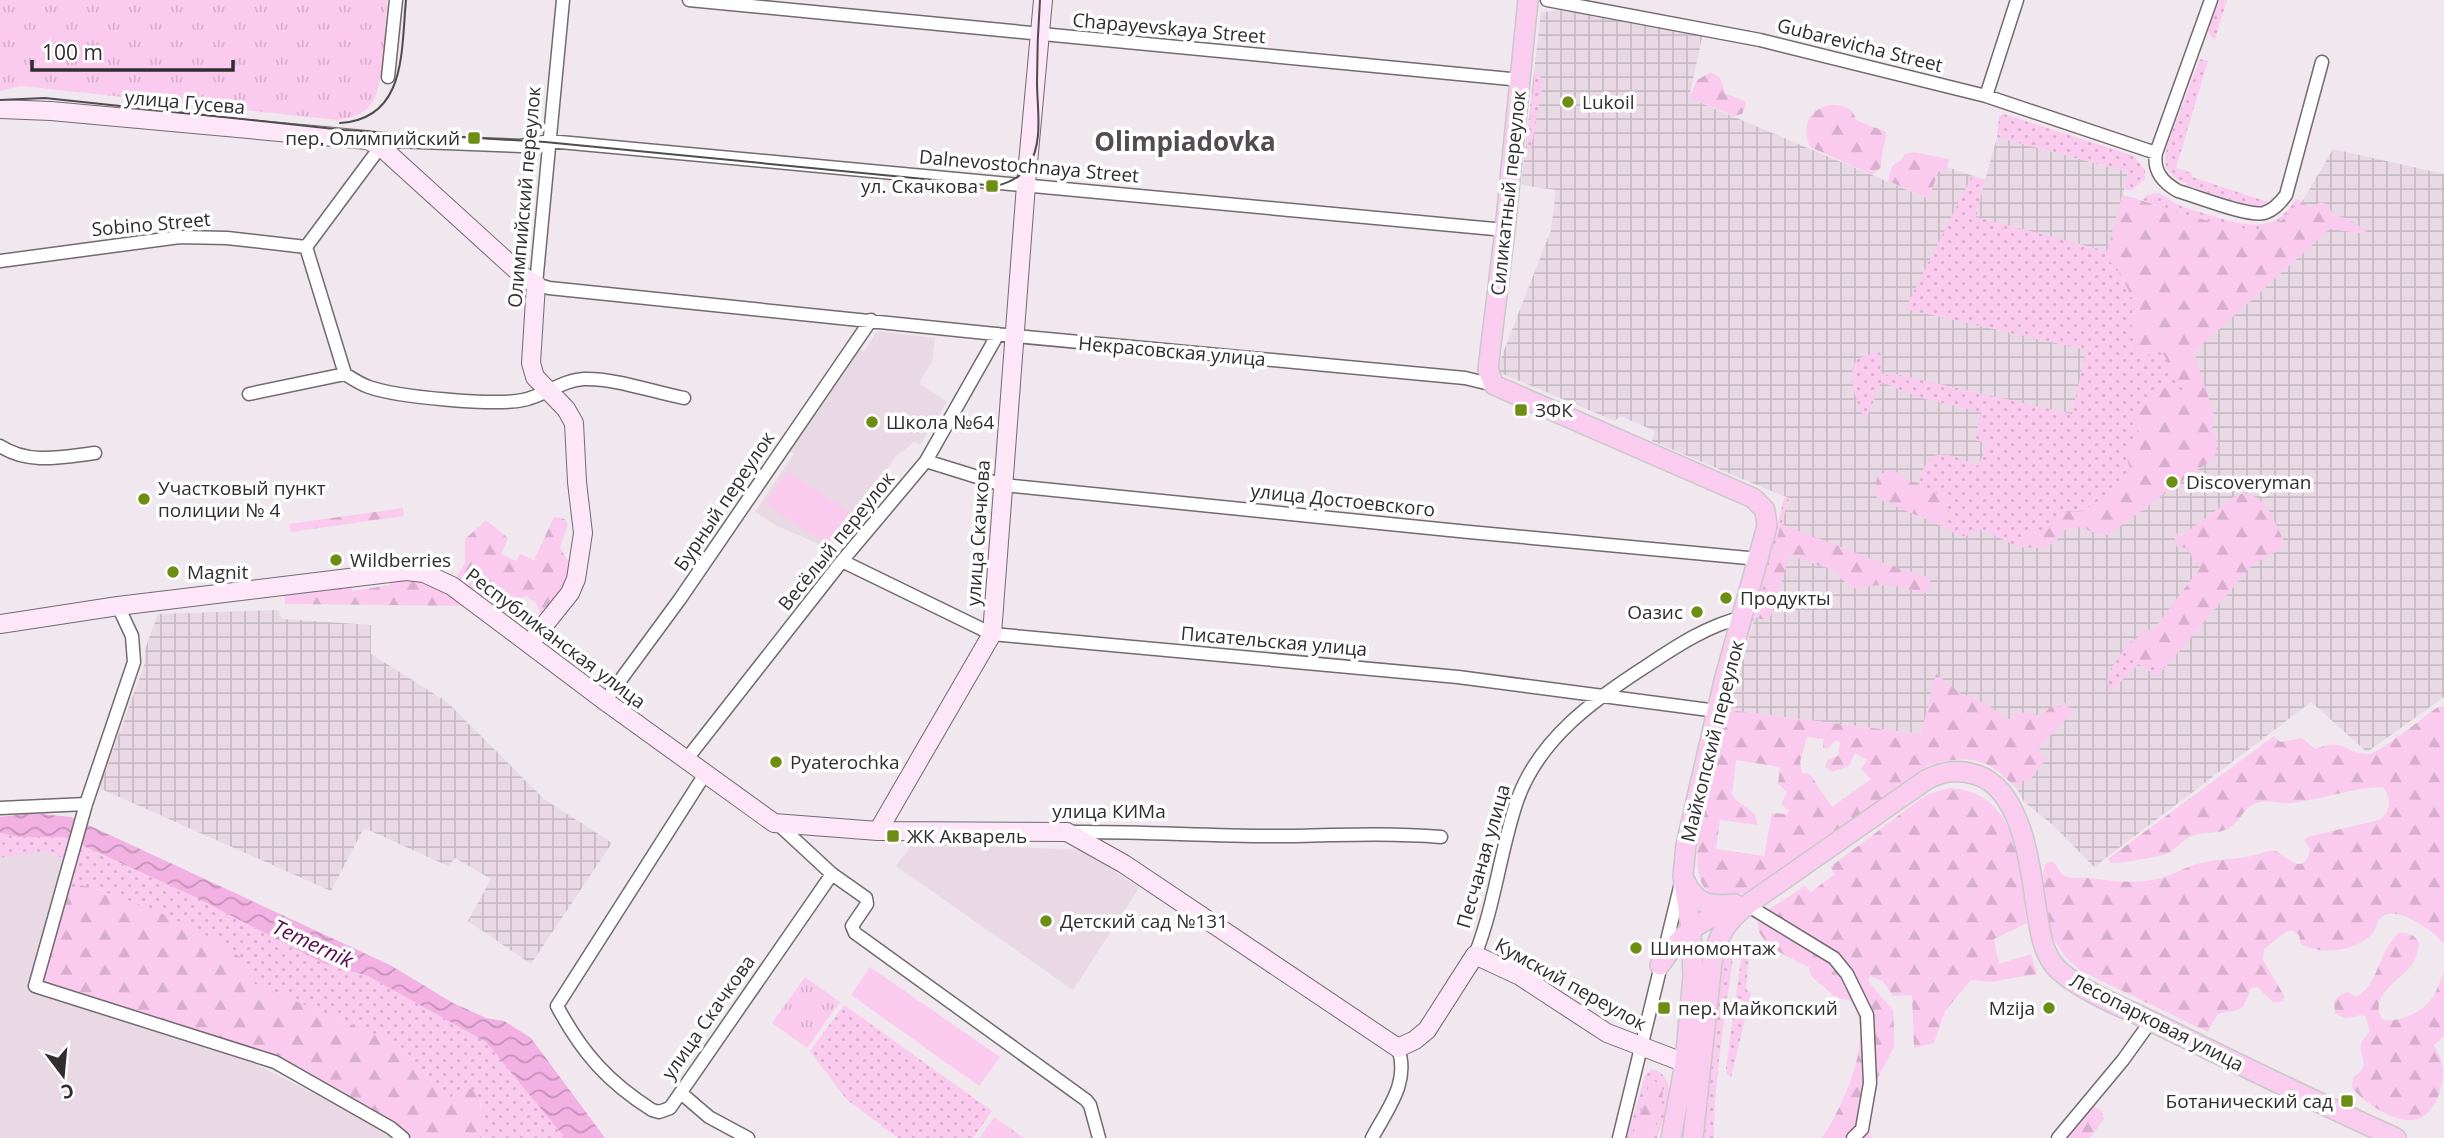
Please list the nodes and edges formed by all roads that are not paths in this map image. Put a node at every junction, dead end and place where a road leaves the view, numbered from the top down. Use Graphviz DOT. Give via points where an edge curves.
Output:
graph roads {
  1 [pos="396,0"];
  2 [pos="563,0"];
  3 [pos="689,0"];
  4 [pos="1043,0"];
  5 [pos="1528,0"];
  6 [pos="1548,0"];
  7 [pos="2017,0"];
  8 [pos="2211,0"];
  9 [pos="1040,35"];
  10 [pos="2322,62"];
  11 [pos="388,76"];
  12 [pos="1521,80"];
  13 [pos="1986,96"];
  14 [pos="0,109"];
  15 [pos="549,141"];
  16 [pos="378,142"];
  17 [pos="2156,153"];
  18 [pos="1026,185"];
  19 [pos="1505,230"];
  20 [pos="306,247"];
  21 [pos="0,261"];
  22 [pos="536,284"];
  23 [pos="871,320"];
  24 [pos="1006,335"];
  25 [pos="345,374"];
  26 [pos="1494,385"];
  27 [pos="550,391"];
  28 [pos="249,394"];
  29 [pos="684,398"];
  30 [pos="0,446"];
  31 [pos="95,453"];
  32 [pos="926,461"];
  33 [pos="1003,485"];
  34 [pos="1767,526"];
  35 [pos="1759,559"];
  36 [pos="842,561"];
  37 [pos="118,606"];
  38 [pos="1743,617"];
  39 [pos="0,624"];
  40 [pos="992,634"];
  41 [pos="530,643"];
  42 [pos="1603,695"];
  43 [pos="605,701"];
  44 [pos="1717,711"];
  45 [pos="686,760"];
  46 [pos="705,774"];
  47 [pos="86,804"];
  48 [pos="0,808"];
  49 [pos="778,824"];
  50 [pos="878,831"];
  51 [pos="1067,832"];
  52 [pos="1441,836"];
  53 [pos="832,874"];
  54 [pos="1683,876"];
  55 [pos="1747,905"];
  56 [pos="1691,928"];
  57 [pos="1693,949"];
  58 [pos="1475,955"];
  59 [pos="1713,959"];
  60 [pos="1660,965"];
  61 [pos="2151,1021"];
  62 [pos="1398,1048"];
  63 [pos="1641,1048"];
  64 [pos="1685,1063"];
  65 [pos="681,1093"];
  66 [pos="403,1138"];
  67 [pos="748,1138"];
  68 [pos="1099,1138"];
  69 [pos="1372,1138"];
  70 [pos="1619,1138"];
  71 [pos="1671,1138"];
  72 [pos="1693,1138"];
  73 [pos="1853,1138"];
  74 [pos="2058,1138"];
  75 [pos="2396,1138"];
  1 -- 11 [label="street"];
  2 -- 15 [label="street, Олимпийский переулок"];
  3 -- 9 [label="street, Chapayevskaya Street"];
  4 -- 9 [label="street, улица Скачкова"];
  5 -- 12 [label="main road, Силикатный переулок"];
  6 -- 13 [label="street, Gubarevicha Street" via="1760,40"];
  7 -- 13 [label="street"];
  8 -- 17 [label="street"];
  9 -- 12 [label="street, Chapayevskaya Street"];
  9 -- 18 [label="street, улица Скачкова"];
  10 -- 17 [label="street" via="2286,195 2273,209 2262,214 2249,212 2178,191 2157,172"];
  12 -- 19 [label="main road, Силикатный переулок"];
  13 -- 17 [label="street, Gubarevicha Street"];
  14 -- 16 [label="street, улица Гусева"];
  15 -- 16 [label="street, улица Гусева" via="521,146"];
  15 -- 18 [label="street, Dalnevostochnaya Street"];
  15 -- 22 [label="street, Олимпийский переулок"];
  16 -- 20 [label="street"];
  16 -- 22 [label="street"];
  18 -- 19 [label="street, Dalnevostochnaya Street"];
  18 -- 24 [label="street, улица Скачкова"];
  19 -- 26 [label="main road, Силикатный переулок" via="1488,369"];
  20 -- 21 [label="street, Sobino Street" via="193,236"];
  20 -- 25 [label="street"];
  22 -- 23 [label="street, Некрасовская улица"];
  22 -- 27 [label="street, Олимпийский переулок" via="531,363 535,377"];
  23 -- 24 [label="street, Некрасовская улица"];
  23 -- 43 [label="street, Бурный переулок"];
  24 -- 26 [label="street, Некрасовская улица" via="1465,378"];
  24 -- 32 [label="street, Весёлый переулок"];
  24 -- 33 [label="street, улица Скачкова"];
  25 -- 27 [label="street" via="368,387 400,394 516,402"];
  25 -- 28 [label="street"];
  26 -- 34 [label="main road, Некрасовская улица" via="1753,498 1765,510"];
  27 -- 29 [label="street" via="587,379"];
  27 -- 41 [label="street, Олимпийский переулок" via="574,423 583,545 573,589"];
  30 -- 31 [label="street" via="25,458"];
  32 -- 33 [label="street, улица Достоевского"];
  32 -- 36 [label="street, Весёлый переулок"];
  33 -- 35 [label="street, улица Достоевского"];
  33 -- 40 [label="street, улица Скачкова"];
  34 -- 35 [label="main road, Майкопский переулок"];
  35 -- 38 [label="main road, Майкопский переулок"];
  36 -- 40 [label="street, Писательская улица"];
  36 -- 45 [label="street, Весёлый переулок"];
  37 -- 39 [label="street, Республиканская улица"];
  37 -- 41 [label="street, Республиканская улица" via="406,571 424,573 452,586"];
  37 -- 47 [label="street" via="132,636 134,662"];
  38 -- 42 [label="street, Песчаная улица" via="1683,642"];
  38 -- 44 [label="main road, Майкопский переулок"];
  40 -- 42 [label="street, Писательская улица" via="1458,677"];
  40 -- 50 [label="street, улица Скачкова"];
  41 -- 43 [label="street, Республиканская улица"];
  42 -- 44 [label="street, Писательская улица"];
  42 -- 58 [label="street, Песчаная улица" via="1560,732 1529,776 1518,799 1492,907"];
  43 -- 45 [label="street, Республиканская улица"];
  44 -- 54 [label="main road, Майкопский переулок" via="1689,828"];
  45 -- 46 [label="street, Республиканская улица"];
  46 -- 49 [label="street, Республиканская улица"];
  46 -- 65 [label="street, улица Скачкова" via="557,1006 580,1044 627,1094 652,1110 664,1111"];
  47 -- 48 [label="street"];
  47 -- 66 [label="street" via="35,986 275,1062"];
  49 -- 50 [label="street, улица КИМа"];
  49 -- 53 [label="street, Республиканская улица"];
  50 -- 51 [label="street, улица КИМа"];
  51 -- 52 [label="street, улица КИМа"];
  51 -- 62 [label="street" via="1124,864"];
  53 -- 65 [label="street, улица Скачкова"];
  53 -- 68 [label="street, Республиканская улица" via="867,901 853,923 855,933 1086,1100"];
  54 -- 55 [label="main road" via="1703,902"];
  54 -- 56 [label="main road, Майкопский переулок"];
  54 -- 60 [label="street, Майкопский переулок"];
  55 -- 56 [label="main road"];
  55 -- 59 [label="main road" via="1721,932"];
  55 -- 61 [label="main road, Лесопарковая улица" via="1926,780 1955,770 1974,774 1994,785 2014,813 2030,865 2041,938 2051,961 2070,979"];
  55 -- 73 [label="street" via="1833,958 1847,974 1867,1015 1870,1083 1861,1129"];
  56 -- 57 [label="main road, Майкопский переулок"];
  56 -- 60 [label="main road"];
  57 -- 59 [label="main road" via="1707,951"];
  57 -- 60 [label="main road"];
  57 -- 64 [label="main road, Майкопский переулок"];
  58 -- 62 [label="street, Песчаная улица" via="1427,1030"];
  58 -- 63 [label="street, Кумский переулок" via="1520,976 1607,1033"];
  59 -- 72 [label="main road"];
  60 -- 63 [label="street, Майкопский переулок"];
  61 -- 74 [label="street"];
  61 -- 75 [label="main road, Лесопарковая улица"];
  62 -- 69 [label="street" via="1400,1083"];
  63 -- 64 [label="street, Кумский переулок"];
  63 -- 70 [label="street, Майкопский переулок"];
  64 -- 71 [label="main road, Майкопский переулок"];
  65 -- 67 [label="street" via="709,1117"];
}
